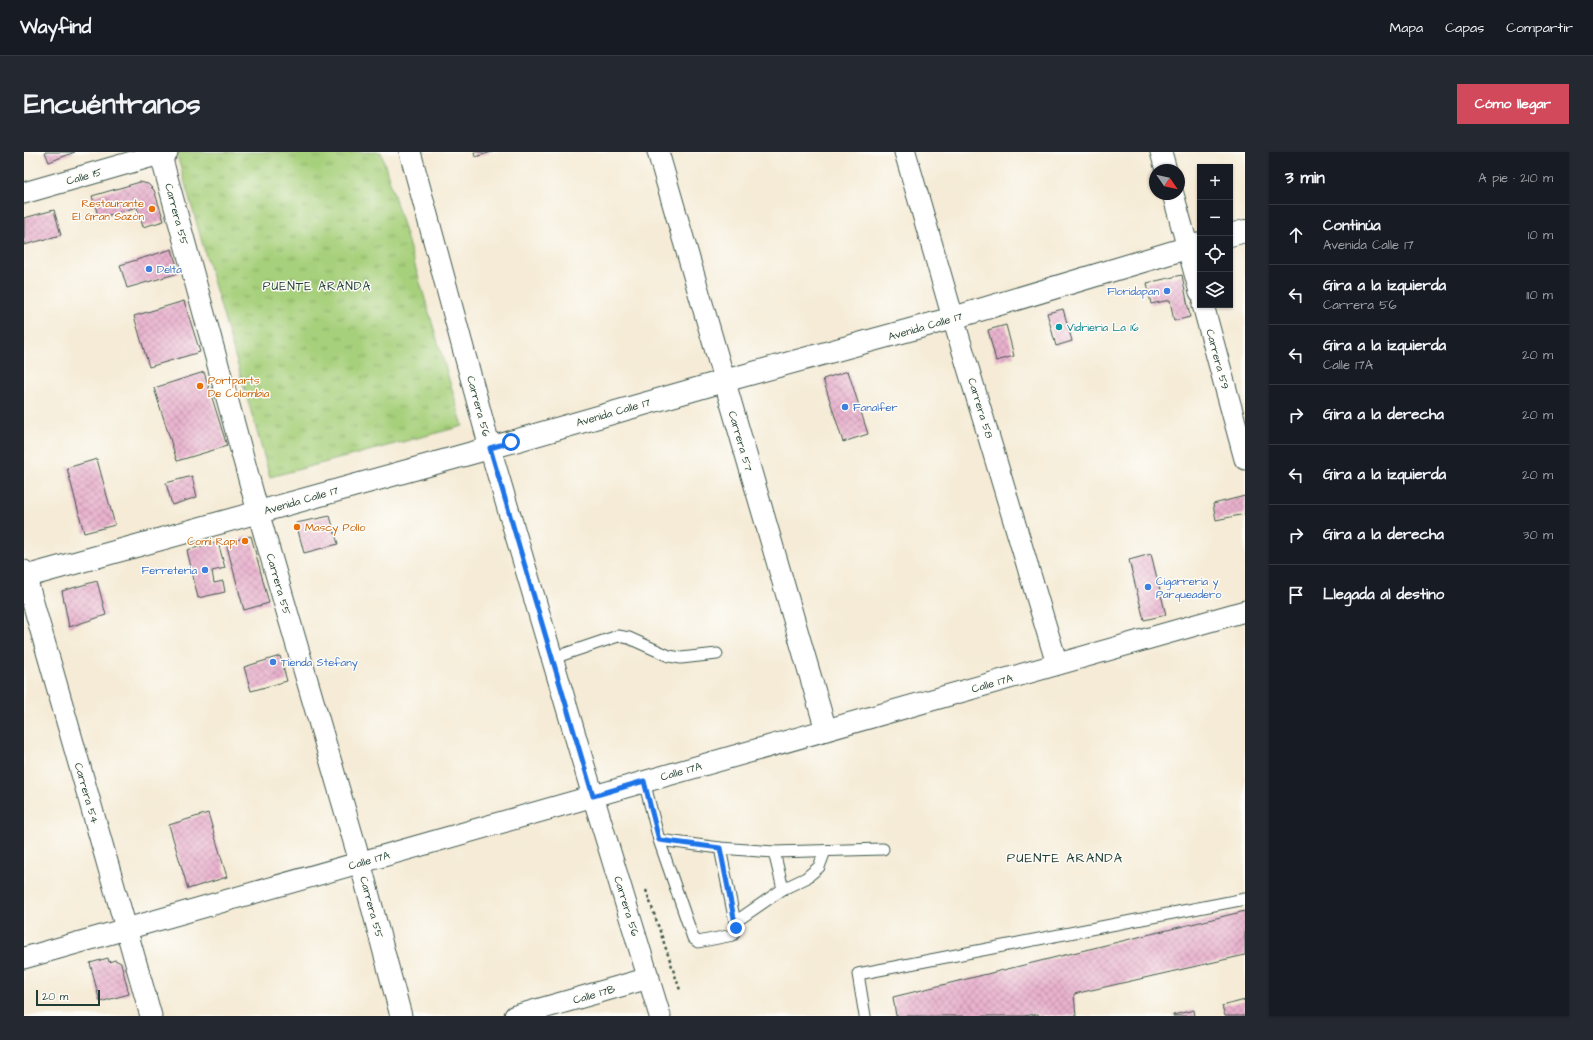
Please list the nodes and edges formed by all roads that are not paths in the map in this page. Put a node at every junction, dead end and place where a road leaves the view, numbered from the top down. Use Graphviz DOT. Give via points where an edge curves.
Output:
graph roads {
  1 [pos="161,152"];
  2 [pos="410,152"];
  3 [pos="658,152"];
  4 [pos="905,152"];
  5 [pos="1161,152"];
  6 [pos="1164,164"];
  7 [pos="24,193"];
  8 [pos="1175,200"];
  9 [pos="1245,231"];
  10 [pos="1233,235"];
  11 [pos="1194,246"];
  12 [pos="1197,272"];
  13 [pos="1205,308"];
  14 [pos="953,318"];
  15 [pos="724,381"];
  16 [pos="490,448"];
  17 [pos="1245,459"];
  18 [pos="258,512"];
  19 [pos="24,574"];
  20 [pos="1245,611"];
  21 [pos="717,654"];
  22 [pos="553,658"];
  23 [pos="1057,664"];
  24 [pos="826,730"];
  25 [pos="644,781"];
  26 [pos="593,796"];
  27 [pos="659,840"];
  28 [pos="720,848"];
  29 [pos="883,849"];
  30 [pos="825,851"];
  31 [pos="774,852"];
  32 [pos="360,862"];
  33 [pos="783,889"];
  34 [pos="1245,899"];
  35 [pos="735,922"];
  36 [pos="126,929"];
  37 [pos="24,958"];
  38 [pos="649,978"];
  39 [pos="151,1016"];
  40 [pos="401,1016"];
  41 [pos="515,1016"];
  42 [pos="660,1016"];
  43 [pos="865,1016"];
  1 -- 7 [label="street, Calle 15"];
  1 -- 18 [label="street, Carrera 55"];
  2 -- 16 [label="street, Carrera 56"];
  3 -- 15 [label="street, Carrera 57"];
  4 -- 14 [label="street, Carrera 58"];
  5 -- 6 [label="street"];
  8 -- 11 [label="street"];
  9 -- 10 [label="street"];
  11 -- 12 [label="street"];
  11 -- 14 [label="street, Avenida Calle 17"];
  13 -- 17 [label="street, Carrera 59"];
  14 -- 15 [label="street, Avenida Calle 17"];
  14 -- 23 [label="street, Carrera 58"];
  15 -- 16 [label="street, Avenida Calle 17"];
  15 -- 24 [label="street, Carrera 57"];
  16 -- 18 [label="street, Avenida Calle 17"];
  16 -- 22 [label="street, Carrera 56"];
  18 -- 19 [label="street, Avenida Calle 17"];
  18 -- 32 [label="street, Carrera 55"];
  19 -- 36 [label="street, Carrera 54"];
  20 -- 23 [label="street, Calle 17A"];
  21 -- 22 [label="lane" via="680,658 618,636"];
  22 -- 26 [label="street, Carrera 56"];
  23 -- 24 [label="street, Calle 17A"];
  24 -- 25 [label="street, Calle 17A"];
  25 -- 26 [label="street, Calle 17A"];
  25 -- 27 [label="lane"];
  26 -- 32 [label="street, Calle 17A"];
  26 -- 38 [label="street, Carrera 56"];
  27 -- 28 [label="lane"];
  27 -- 35 [label="lane" via="693,938 698,942 733,935"];
  28 -- 31 [label="lane"];
  28 -- 35 [label="lane"];
  29 -- 30 [label="lane"];
  30 -- 31 [label="lane"];
  30 -- 33 [label="lane" via="819,867 806,878"];
  31 -- 33 [label="lane"];
  32 -- 36 [label="street, Calle 17A"];
  32 -- 40 [label="street, Carrera 55"];
  33 -- 35 [label="lane"];
  34 -- 43 [label="lane" via="858,974"];
  36 -- 37 [label="street, Calle 17A"];
  36 -- 39 [label="street, Carrera 54"];
  38 -- 41 [label="street, Calle 17B"];
  38 -- 42 [label="street, Carrera 56"];
}
